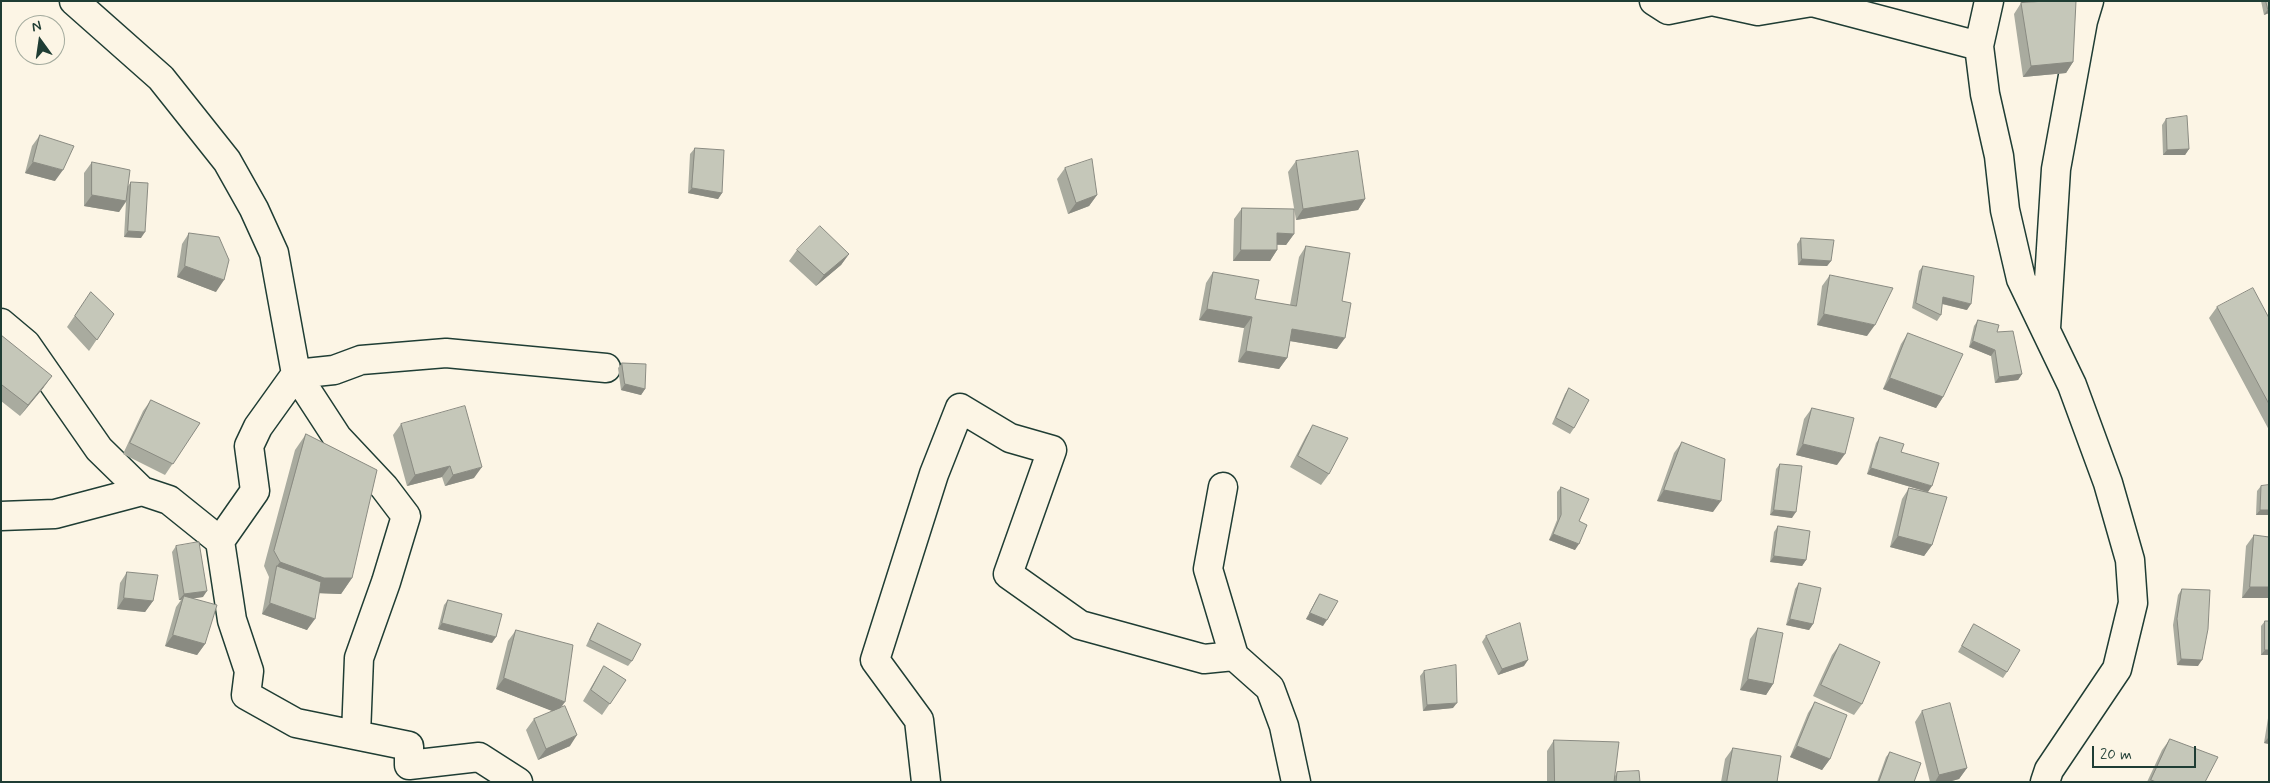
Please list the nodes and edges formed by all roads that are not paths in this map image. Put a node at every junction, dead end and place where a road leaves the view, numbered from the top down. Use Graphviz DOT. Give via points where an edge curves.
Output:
graph roads {
  1 [pos="74,1"];
  2 [pos="1654,1"];
  3 [pos="1712,1"];
  4 [pos="1989,1"];
  5 [pos="2089,1"];
  6 [pos="1979,46"];
  7 [pos="1,324"];
  8 [pos="2046,330"];
  9 [pos="606,368"];
  10 [pos="296,374"];
  11 [pos="1223,486"];
  12 [pos="142,491"];
  13 [pos="1,516"];
  14 [pos="220,541"];
  15 [pos="1234,656"];
  16 [pos="356,735"];
  17 [pos="413,774"];
  18 [pos="518,782"];
  19 [pos="926,782"];
  20 [pos="1296,782"];
  21 [pos="2045,782"];
  1 -- 10 [label="street" via="161,78 227,160 274,253"];
  2 -- 3 [label="street" via="1668,10"];
  3 -- 6 [label="street" via="1758,10 1812,2"];
  4 -- 6 [label="street"];
  5 -- 8 [label="street" via="2056,170"];
  6 -- 8 [label="street" via="1985,94 1999,156 2005,210 2021,279"];
  7 -- 12 [label="street" via="26,344 99,449"];
  8 -- 21 [label="street" via="2072,385 2108,483 2130,560 2133,603 2118,669 2049,770"];
  9 -- 10 [label="street" via="446,353 361,360 334,370"];
  10 -- 14 [label="street" via="258,427 249,446 255,491"];
  10 -- 16 [label="street" via="338,436 406,516 359,658"];
  11 -- 15 [label="street" via="1208,569"];
  12 -- 13 [label="street" via="56,514"];
  12 -- 14 [label="street" via="170,500"];
  14 -- 16 [label="street" via="232,620 249,670 246,695 296,722"];
  15 -- 19 [label="street" via="1204,659 1080,625 1008,574 1052,450 1010,438 960,408 934,474 875,660 919,720"];
  15 -- 20 [label="street" via="1270,688 1284,726"];
  16 -- 17 [label="street" via="409,746"];
  17 -- 18 [label="street" via="479,757"];
}
